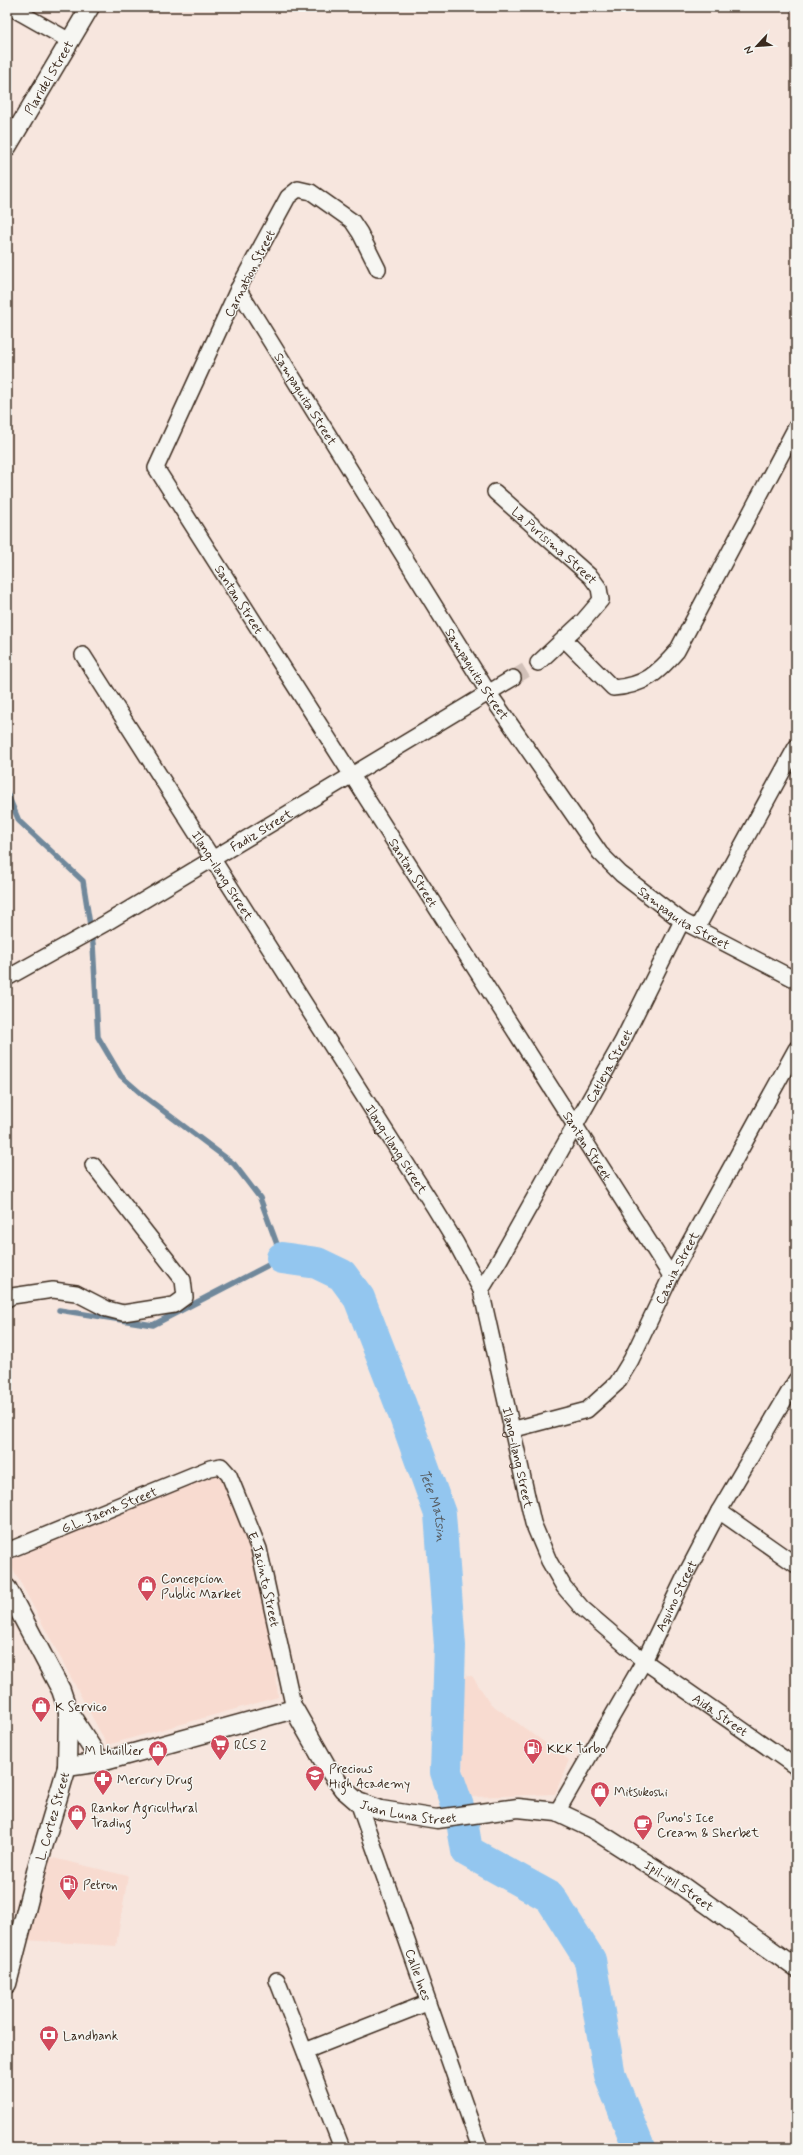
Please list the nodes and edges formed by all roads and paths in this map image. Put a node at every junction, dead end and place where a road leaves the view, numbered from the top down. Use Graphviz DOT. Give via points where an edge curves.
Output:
graph roads {
  1 [pos="10,7"];
  2 [pos="90,7"];
  3 [pos="70,41"];
  4 [pos="7,147"];
  5 [pos="378,269"];
  6 [pos="238,289"];
  7 [pos="796,427"];
  8 [pos="156,468"];
  9 [pos="494,492"];
  10 [pos="564,639"];
  11 [pos="83,655"];
  12 [pos="538,664"];
  13 [pos="513,678"];
  14 [pos="488,692"];
  15 [pos="796,747"];
  16 [pos="350,776"];
  17 [pos="212,859"];
  18 [pos="682,921"];
  19 [pos="697,928"];
  20 [pos="7,978"];
  21 [pos="796,980"];
  22 [pos="796,1049"];
  23 [pos="574,1126"];
  24 [pos="92,1165"];
  25 [pos="671,1276"];
  26 [pos="481,1290"];
  27 [pos="9,1293"];
  28 [pos="796,1380"];
  29 [pos="511,1430"];
  30 [pos="210,1468"];
  31 [pos="719,1512"];
  32 [pos="7,1551"];
  33 [pos="796,1565"];
  34 [pos="7,1588"];
  35 [pos="644,1661"];
  36 [pos="294,1709"];
  37 [pos="68,1711"];
  38 [pos="101,1762"];
  39 [pos="66,1767"];
  40 [pos="796,1767"];
  41 [pos="358,1802"];
  42 [pos="557,1812"];
  43 [pos="796,1968"];
  44 [pos="277,1980"];
  45 [pos="7,1984"];
  46 [pos="427,2003"];
  47 [pos="305,2051"];
  48 [pos="342,2148"];
  49 [pos="480,2148"];
  1 -- 3 [label="street"];
  2 -- 3 [label="street, Plaridel Street"];
  3 -- 4 [label="street, Plaridel Street"];
  5 -- 6 [label="street, Carnation Street" via="352,221 311,192 298,189 288,197"];
  6 -- 8 [label="street, Carnation Street"];
  6 -- 14 [label="street, Sampaguita Street"];
  7 -- 10 [label="street" via="677,651 660,671 632,687 613,688"];
  8 -- 16 [label="street, Santan Street"];
  9 -- 10 [label="street, La Purisima Street" via="591,577 599,588 601,600"];
  10 -- 12 [label="street"];
  11 -- 17 [label="street, Ilang-ilang Street"];
  13 -- 14 [label="street, Fadiz Street"];
  14 -- 16 [label="street, Fadiz Street"];
  14 -- 18 [label="street, Sampaguita Street" via="600,853 621,874"];
  15 -- 19 [label="street"];
  16 -- 17 [label="street, Fadiz Street"];
  16 -- 23 [label="street, Santan Street"];
  17 -- 20 [label="street, Fadiz Street" via="106,923"];
  17 -- 26 [label="street, Ilang-ilang Street" via="438,1213"];
  18 -- 19 [label="street, Sampaguita Street"];
  18 -- 23 [label="street, Catleya Street" via="622,1042"];
  19 -- 21 [label="street, Sampaguita Street"];
  22 -- 25 [label="street, Camia Street"];
  23 -- 25 [label="street, Santan Street"];
  23 -- 26 [label="street, Catleya Street"];
  24 -- 27 [label="street" via="183,1280 185,1297 174,1305 123,1313 107,1309 76,1293 53,1290"];
  25 -- 29 [label="street, Camia Street" via="631,1360 617,1383 604,1396 587,1410"];
  26 -- 29 [label="street, Ilang-ilang Street"];
  28 -- 31 [label="street, Aquino Street"];
  29 -- 35 [label="street, Ilang-ilang Street" via="533,1523 549,1561 564,1587 582,1608"];
  30 -- 32 [label="street, G.L. Jaena Street"];
  30 -- 36 [label="street, E. Jacinto Street" via="221,1466 229,1475 259,1549"];
  31 -- 33 [label="street"];
  31 -- 35 [label="street, Aquino Street"];
  34 -- 37 [label="street, L. Cortez Street" via="61,1690"];
  35 -- 40 [label="street, Aida Street"];
  35 -- 42 [label="street, Aquino Street"];
  36 -- 38 [label="street"];
  36 -- 41 [label="street, Juan Luna Street" via="327,1767 343,1789"];
  37 -- 38 [label="street"];
  37 -- 39 [label="street, L. Cortez Street"];
  38 -- 39 [label="street"];
  39 -- 45 [label="street, L. Cortez Street"];
  41 -- 42 [label="street, Juan Luna Street" via="381,1810 437,1819 518,1808"];
  41 -- 46 [label="street, Calle Ines"];
  42 -- 43 [label="street, Ipil-ipil Street" via="591,1828 682,1886"];
  44 -- 47 [label="street"];
  46 -- 47 [label="street"];
  46 -- 49 [label="street, Calle Ines"];
  47 -- 48 [label="street"];
}
